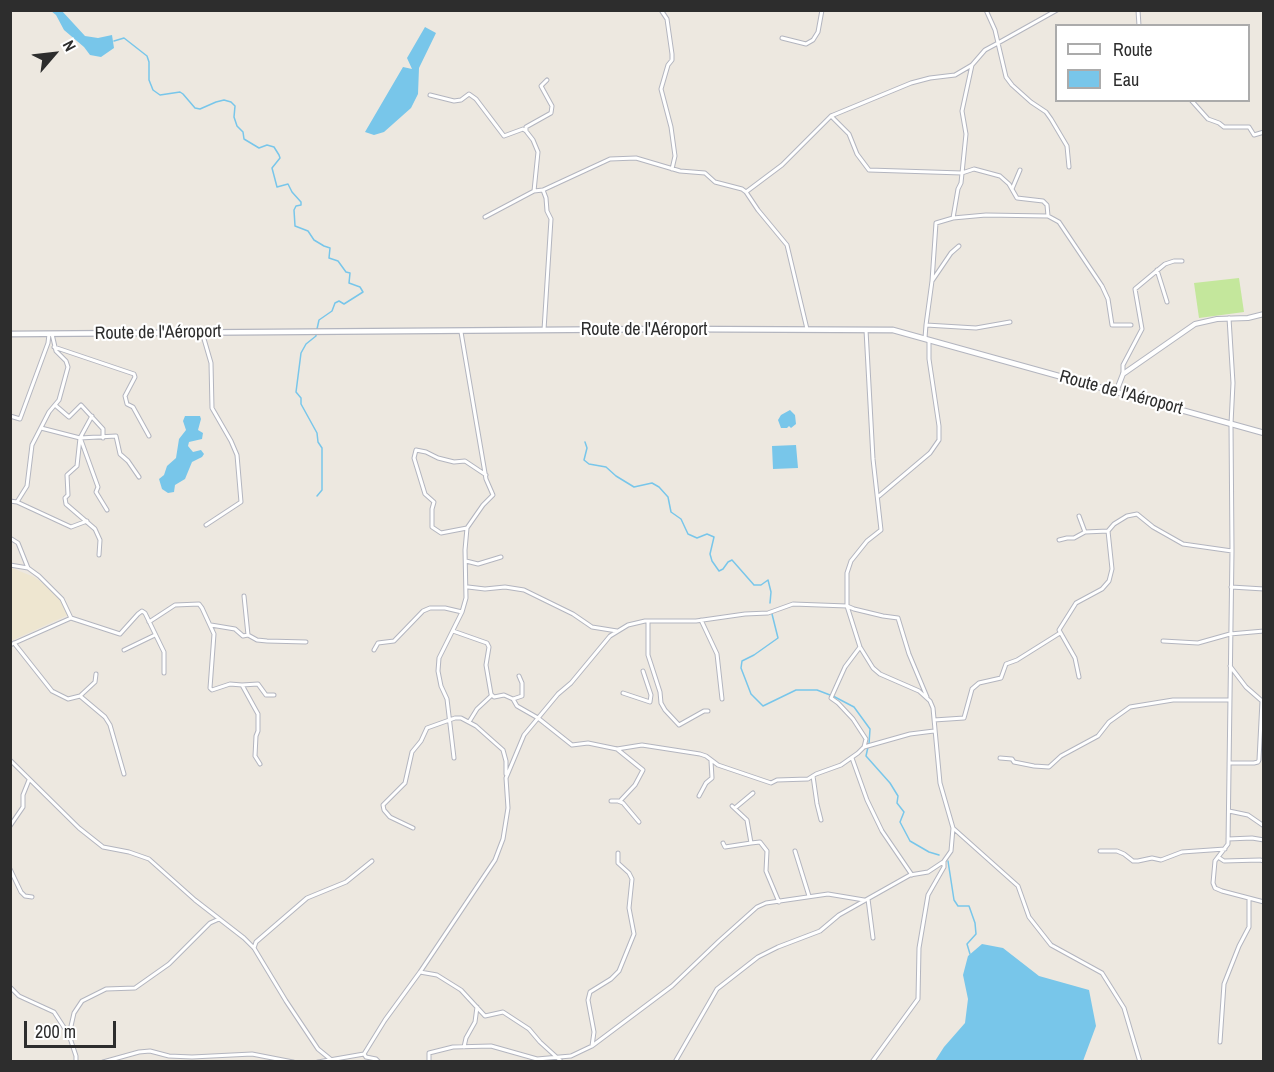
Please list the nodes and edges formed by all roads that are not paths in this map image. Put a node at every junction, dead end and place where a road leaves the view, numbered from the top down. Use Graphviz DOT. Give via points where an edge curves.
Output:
graph roads {
  1 [pos="662,10"];
  2 [pos="822,10"];
  3 [pos="986,10"];
  4 [pos="1057,10"];
  5 [pos="782,38"];
  6 [pos="998,43"];
  7 [pos="972,65"];
  8 [pos="547,80"];
  9 [pos="430,95"];
  10 [pos="1193,102"];
  11 [pos="831,116"];
  12 [pos="526,131"];
  13 [pos="1263,132"];
  14 [pos="1069,167"];
  15 [pos="672,169"];
  16 [pos="1020,170"];
  17 [pos="962,173"];
  18 [pos="1012,189"];
  19 [pos="543,190"];
  20 [pos="534,191"];
  21 [pos="746,192"];
  22 [pos="1048,216"];
  23 [pos="485,217"];
  24 [pos="953,218"];
  25 [pos="959,246"];
  26 [pos="1182,261"];
  27 [pos="1157,270"];
  28 [pos="932,281"];
  29 [pos="1167,302"];
  30 [pos="1263,314"];
  31 [pos="1229,318"];
  32 [pos="1010,322"];
  33 [pos="926,325"];
  34 [pos="1131,325"];
  35 [pos="544,329"];
  36 [pos="807,329"];
  37 [pos="866,330"];
  38 [pos="202,332"];
  39 [pos="461,332"];
  40 [pos="10,334"];
  41 [pos="51,334"];
  42 [pos="927,339"];
  43 [pos="54,347"];
  44 [pos="1123,374"];
  45 [pos="1118,384"];
  46 [pos="1106,389"];
  47 [pos="1116,392"];
  48 [pos="55,405"];
  49 [pos="10,416"];
  50 [pos="92,416"];
  51 [pos="1231,424"];
  52 [pos="41,428"];
  53 [pos="1263,433"];
  54 [pos="149,436"];
  55 [pos="80,438"];
  56 [pos="103,438"];
  57 [pos="139,477"];
  58 [pos="486,477"];
  59 [pos="878,496"];
  60 [pos="10,501"];
  61 [pos="17,502"];
  62 [pos="107,510"];
  63 [pos="1079,516"];
  64 [pos="87,521"];
  65 [pos="206,525"];
  66 [pos="467,528"];
  67 [pos="1108,531"];
  68 [pos="1085,532"];
  69 [pos="10,538"];
  70 [pos="1059,540"];
  71 [pos="1232,551"];
  72 [pos="99,555"];
  73 [pos="501,557"];
  74 [pos="465,561"];
  75 [pos="10,565"];
  76 [pos="28,568"];
  77 [pos="468,587"];
  78 [pos="1231,587"];
  79 [pos="1263,589"];
  80 [pos="244,596"];
  81 [pos="847,606"];
  82 [pos="462,612"];
  83 [pos="71,618"];
  84 [pos="701,620"];
  85 [pos="648,621"];
  86 [pos="149,622"];
  87 [pos="211,625"];
  88 [pos="453,631"];
  89 [pos="618,631"];
  90 [pos="1263,631"];
  91 [pos="1060,633"];
  92 [pos="1230,634"];
  93 [pos="155,635"];
  94 [pos="248,635"];
  95 [pos="1163,641"];
  96 [pos="306,642"];
  97 [pos="12,644"];
  98 [pos="860,647"];
  99 [pos="124,650"];
  100 [pos="374,650"];
  101 [pos="1230,666"];
  102 [pos="642,670"];
  103 [pos="164,673"];
  104 [pos="96,674"];
  105 [pos="519,675"];
  106 [pos="1079,677"];
  107 [pos="242,685"];
  108 [pos="623,693"];
  109 [pos="274,695"];
  110 [pos="492,695"];
  111 [pos="651,695"];
  112 [pos="80,696"];
  113 [pos="659,697"];
  114 [pos="927,697"];
  115 [pos="513,699"];
  116 [pos="722,699"];
  117 [pos="1230,700"];
  118 [pos="1263,702"];
  119 [pos="708,711"];
  120 [pos="450,718"];
  121 [pos="538,718"];
  122 [pos="934,720"];
  123 [pos="469,722"];
  124 [pos="934,731"];
  125 [pos="864,747"];
  126 [pos="617,749"];
  127 [pos="454,758"];
  128 [pos="852,758"];
  129 [pos="1000,758"];
  130 [pos="10,760"];
  131 [pos="711,761"];
  132 [pos="1229,763"];
  133 [pos="260,764"];
  134 [pos="124,774"];
  135 [pos="813,776"];
  136 [pos="506,778"];
  137 [pos="29,780"];
  138 [pos="753,793"];
  139 [pos="699,796"];
  140 [pos="610,801"];
  141 [pos="620,801"];
  142 [pos="1229,811"];
  143 [pos="822,820"];
  144 [pos="639,822"];
  145 [pos="10,826"];
  146 [pos="1263,826"];
  147 [pos="413,828"];
  148 [pos="953,828"];
  149 [pos="1228,839"];
  150 [pos="1263,840"];
  151 [pos="723,843"];
  152 [pos="750,843"];
  153 [pos="1225,849"];
  154 [pos="795,851"];
  155 [pos="1100,851"];
  156 [pos="618,853"];
  157 [pos="1218,857"];
  158 [pos="372,861"];
  159 [pos="944,861"];
  160 [pos="1263,861"];
  161 [pos="10,869"];
  162 [pos="912,875"];
  163 [pos="808,896"];
  164 [pos="32,897"];
  165 [pos="1249,898"];
  166 [pos="866,900"];
  167 [pos="1263,902"];
  168 [pos="779,903"];
  169 [pos="219,919"];
  170 [pos="873,938"];
  171 [pos="254,948"];
  172 [pos="420,972"];
  173 [pos="10,987"];
  174 [pos="477,1007"];
  175 [pos="69,1035"];
  176 [pos="1220,1042"];
  177 [pos="592,1046"];
  178 [pos="464,1047"];
  179 [pos="365,1055"];
  180 [pos="557,1058"];
  181 [pos="333,1060"];
  182 [pos="76,1062"];
  183 [pos="103,1062"];
  184 [pos="293,1062"];
  185 [pos="318,1062"];
  186 [pos="363,1062"];
  187 [pos="379,1062"];
  188 [pos="429,1062"];
  189 [pos="562,1062"];
  190 [pos="675,1062"];
  191 [pos="872,1062"];
  192 [pos="1140,1062"];
  1 -- 15 [label="street" via="668,20 672,54 661,89 675,156"];
  2 -- 5 [label="street" via="813,40 806,44"];
  3 -- 6 [label="street"];
  4 -- 6 [label="street"];
  6 -- 7 [label="street" via="985,50"];
  6 -- 14 [label="street" via="1006,77 1051,119 1067,146"];
  7 -- 11 [label="street" via="955,75 911,84"];
  7 -- 17 [label="street" via="962,111 966,134"];
  8 -- 12 [label="street" via="541,86 552,106 551,113 526,127"];
  9 -- 12 [label="street" via="454,101 469,94 504,136"];
  10 -- 13 [label="street" via="1208,119 1224,127 1249,127 1254,135"];
  11 -- 17 [label="street" via="849,134 869,170"];
  11 -- 21 [label="street" via="782,165"];
  12 -- 20 [label="street" via="538,152"];
  15 -- 19 [label="street" via="636,158 610,159"];
  15 -- 21 [label="street" via="705,172 715,182"];
  16 -- 18 [label="street"];
  17 -- 18 [label="street" via="974,169 988,172"];
  17 -- 24 [label="street"];
  18 -- 22 [label="street" via="1017,198 1043,201"];
  19 -- 20 [label="street"];
  19 -- 35 [label="street" via="551,219"];
  20 -- 23 [label="street"];
  21 -- 36 [label="street" via="787,245"];
  22 -- 24 [label="street"];
  22 -- 34 [label="street" via="1059,222 1102,286 1112,325"];
  24 -- 28 [label="street" via="936,223"];
  25 -- 28 [label="street"];
  26 -- 27 [label="street"];
  27 -- 29 [label="street"];
  27 -- 44 [label="street" via="1135,289 1142,329 1123,366"];
  28 -- 33 [label="street"];
  30 -- 31 [label="street"];
  31 -- 44 [label="street" via="1195,324"];
  31 -- 51 [label="street"];
  32 -- 33 [label="street" via="976,328"];
  33 -- 42 [label="street"];
  35 -- 36 [label="main road, Route de l'Aéroport"];
  35 -- 39 [label="main road, Route de l'Aéroport"];
  36 -- 37 [label="main road, Route de l'Aéroport"];
  37 -- 42 [label="main road, Route de l'Aéroport" via="893,330"];
  37 -- 59 [label="street"];
  38 -- 39 [label="main road, Route de l'Aéroport"];
  38 -- 41 [label="main road, Route de l'Aéroport"];
  38 -- 65 [label="street" via="211,363 212,408 237,455 241,502"];
  39 -- 58 [label="street"];
  40 -- 41 [label="main road, Route de l'Aéroport"];
  41 -- 43 [label="street"];
  41 -- 49 [label="street" via="20,419"];
  42 -- 46 [label="main road, Route de l'Aéroport"];
  42 -- 59 [label="street" via="939,440 930,453"];
  43 -- 48 [label="street" via="68,367"];
  43 -- 54 [label="street" via="134,375 125,396"];
  44 -- 45 [label="street"];
  45 -- 46 [label="street"];
  45 -- 47 [label="street"];
  46 -- 47 [label="main road, Route de l'Aéroport"];
  47 -- 51 [label="main road, Route de l'Aéroport"];
  48 -- 50 [label="street" via="69,417 81,405"];
  48 -- 52 [label="street"];
  50 -- 55 [label="street"];
  50 -- 56 [label="street" via="103,429"];
  51 -- 53 [label="main road, Route de l'Aéroport"];
  51 -- 71 [label="street"];
  52 -- 55 [label="street"];
  52 -- 61 [label="street" via="32,445 27,486"];
  55 -- 56 [label="street"];
  55 -- 62 [label="street" via="96,480 96,492"];
  55 -- 64 [label="street" via="77,465 67,475 68,495 64,498"];
  56 -- 57 [label="street" via="116,436 120,454"];
  58 -- 66 [label="street" via="494,495"];
  58 -- 66 [label="street" via="465,461 454,462 416,450 414,458 425,494 434,502 432,527 441,533"];
  59 -- 81 [label="street" via="881,530 851,561"];
  60 -- 61 [label="street"];
  61 -- 64 [label="street" via="71,527"];
  63 -- 68 [label="street"];
  64 -- 72 [label="street" via="100,540"];
  66 -- 74 [label="street"];
  67 -- 68 [label="street"];
  67 -- 71 [label="street" via="1120,520 1137,514 1183,544"];
  67 -- 91 [label="street" via="1112,569 1109,581 1076,603"];
  68 -- 70 [label="street"];
  69 -- 76 [label="street" via="18,543"];
  71 -- 78 [label="street"];
  73 -- 74 [label="street" via="478,564"];
  74 -- 77 [label="street"];
  75 -- 76 [label="street"];
  76 -- 83 [label="street" via="62,599"];
  77 -- 82 [label="street"];
  77 -- 89 [label="street" via="524,590 592,627"];
  78 -- 79 [label="street"];
  78 -- 92 [label="street"];
  80 -- 94 [label="street"];
  81 -- 84 [label="street" via="793,604 768,613"];
  81 -- 98 [label="street"];
  81 -- 114 [label="street" via="898,618"];
  82 -- 88 [label="street"];
  82 -- 100 [label="street" via="430,608 414,618 394,640 378,643"];
  83 -- 86 [label="street" via="118,634 142,611"];
  83 -- 97 [label="street"];
  84 -- 85 [label="street"];
  84 -- 116 [label="street" via="717,654"];
  85 -- 89 [label="street"];
  85 -- 113 [label="street" via="648,655"];
  86 -- 87 [label="street" via="175,605 199,604"];
  86 -- 93 [label="street"];
  87 -- 94 [label="street"];
  87 -- 107 [label="street" via="214,634 210,688"];
  88 -- 110 [label="street" via="487,643 486,677"];
  88 -- 120 [label="street" via="439,658 438,670"];
  89 -- 121 [label="street"];
  90 -- 92 [label="street"];
  91 -- 106 [label="street" via="1075,658"];
  91 -- 122 [label="street" via="1006,664 1001,678 972,688 964,718"];
  92 -- 95 [label="street" via="1198,643"];
  92 -- 101 [label="street"];
  93 -- 99 [label="street"];
  93 -- 103 [label="street" via="164,652"];
  94 -- 96 [label="street" via="267,641"];
  97 -- 112 [label="street" via="52,691 68,699"];
  98 -- 114 [label="street" via="879,674"];
  98 -- 125 [label="street" via="831,698 853,719 866,739"];
  101 -- 117 [label="street"];
  101 -- 118 [label="street"];
  102 -- 111 [label="street"];
  104 -- 112 [label="street" via="95,682"];
  105 -- 115 [label="street" via="522,696"];
  107 -- 109 [label="street" via="258,684 266,695"];
  107 -- 133 [label="street" via="258,714 255,756"];
  108 -- 111 [label="street" via="650,702"];
  110 -- 115 [label="street"];
  110 -- 123 [label="street"];
  111 -- 113 [label="street"];
  112 -- 134 [label="street" via="110,725"];
  113 -- 119 [label="street" via="679,725"];
  114 -- 122 [label="street"];
  115 -- 121 [label="street" via="517,706"];
  117 -- 129 [label="street" via="1173,700 1130,707 1098,736 1049,767"];
  117 -- 132 [label="street"];
  118 -- 132 [label="street" via="1258,762"];
  120 -- 123 [label="street"];
  120 -- 127 [label="street"];
  120 -- 147 [label="street" via="427,728 411,752 405,783 383,805 390,818"];
  121 -- 126 [label="street" via="572,745 588,743"];
  121 -- 136 [label="street" via="524,735"];
  122 -- 124 [label="street"];
  123 -- 136 [label="street" via="503,750"];
  124 -- 125 [label="street"];
  124 -- 148 [label="street" via="940,783"];
  125 -- 128 [label="street"];
  126 -- 131 [label="street" via="642,746 700,754"];
  126 -- 141 [label="street" via="643,770"];
  128 -- 135 [label="street"];
  128 -- 162 [label="street" via="882,831"];
  130 -- 137 [label="street"];
  131 -- 135 [label="street" via="771,783"];
  131 -- 139 [label="street" via="712,778"];
  132 -- 142 [label="street"];
  135 -- 143 [label="street"];
  136 -- 172 [label="street" via="508,808 495,860"];
  137 -- 145 [label="street" via="23,807"];
  137 -- 169 [label="street" via="103,847 149,859"];
  138 -- 152 [label="street" via="733,807 747,820"];
  140 -- 141 [label="street"];
  141 -- 144 [label="street"];
  142 -- 146 [label="street" via="1248,815"];
  142 -- 149 [label="street"];
  148 -- 159 [label="street" via="951,851"];
  148 -- 192 [label="street" via="1018,886 1029,917 1051,945 1102,973 1124,1008"];
  149 -- 150 [label="street"];
  149 -- 153 [label="street"];
  151 -- 152 [label="street" via="725,847"];
  152 -- 168 [label="street" via="760,842 767,851 766,872"];
  153 -- 155 [label="street" via="1188,851 1161,860 1138,861 1117,851"];
  153 -- 157 [label="street"];
  154 -- 163 [label="street"];
  156 -- 177 [label="street" via="618,862 632,879 629,908 634,934 619,971 590,992"];
  157 -- 160 [label="street" via="1224,861"];
  157 -- 165 [label="street" via="1214,866 1215,888"];
  158 -- 171 [label="street" via="346,882 307,898"];
  159 -- 162 [label="street" via="928,872"];
  159 -- 191 [label="street" via="928,895 919,948 918,999"];
  161 -- 164 [label="street" via="21,892"];
  162 -- 166 [label="street"];
  163 -- 166 [label="street" via="828,894"];
  163 -- 168 [label="street"];
  165 -- 167 [label="street"];
  165 -- 176 [label="street" via="1249,927 1224,984"];
  166 -- 170 [label="street"];
  166 -- 190 [label="street" via="820,931 758,957 717,989"];
  168 -- 177 [label="street" via="757,907 672,986"];
  169 -- 171 [label="street"];
  169 -- 175 [label="street" via="210,923 169,964 135,988 106,989 82,1001 74,1013"];
  171 -- 181 [label="street" via="318,1048"];
  172 -- 174 [label="street" via="437,975 461,990"];
  172 -- 179 [label="street"];
  173 -- 175 [label="street" via="19,996 54,1012"];
  174 -- 178 [label="street"];
  174 -- 180 [label="street" via="485,1016 503,1011"];
  175 -- 182 [label="street"];
  177 -- 180 [label="street"];
  178 -- 180 [label="street" via="491,1046 537,1059"];
  178 -- 188 [label="street" via="429,1053"];
  179 -- 181 [label="street"];
  179 -- 186 [label="street"];
  179 -- 187 [label="street"];
  180 -- 189 [label="street"];
  181 -- 185 [label="street"];
  183 -- 184 [label="street" via="150,1051 192,1058 252,1054"];
}
